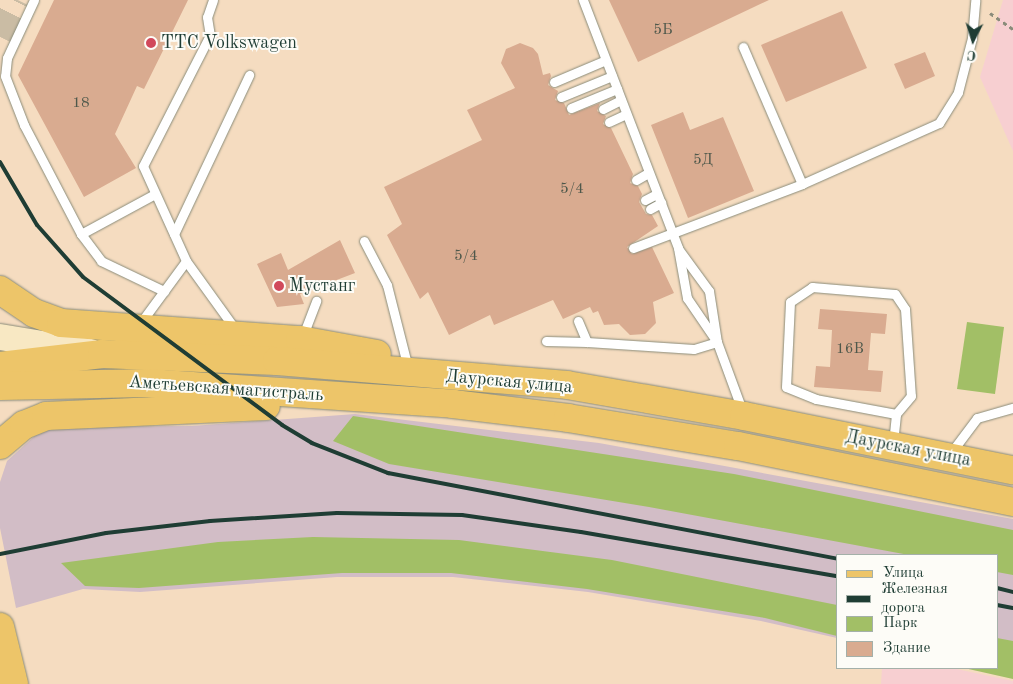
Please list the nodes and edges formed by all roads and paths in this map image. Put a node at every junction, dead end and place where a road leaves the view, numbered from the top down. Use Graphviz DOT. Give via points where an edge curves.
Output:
graph roads {
  1 [pos="34,0"];
  2 [pos="213,0"];
  3 [pos="583,0"];
  4 [pos="975,0"];
  5 [pos="990,13"];
  6 [pos="1013,29"];
  7 [pos="743,47"];
  8 [pos="606,60"];
  9 [pos="250,75"];
  10 [pos="612,76"];
  11 [pos="554,82"];
  12 [pos="617,89"];
  13 [pos="561,97"];
  14 [pos="621,100"];
  15 [pos="571,108"];
  16 [pos="603,109"];
  17 [pos="626,114"];
  18 [pos="609,122"];
  19 [pos="648,173"];
  20 [pos="636,180"];
  21 [pos="802,184"];
  22 [pos="155,194"];
  23 [pos="659,199"];
  24 [pos="645,200"];
  25 [pos="650,209"];
  26 [pos="672,232"];
  27 [pos="81,234"];
  28 [pos="174,234"];
  29 [pos="364,241"];
  30 [pos="633,248"];
  31 [pos="678,248"];
  32 [pos="186,261"];
  33 [pos="0,290"];
  34 [pos="164,291"];
  35 [pos="316,301"];
  36 [pos="578,321"];
  37 [pos="138,327"];
  38 [pos="239,335"];
  39 [pos="0,337"];
  40 [pos="300,340"];
  41 [pos="546,341"];
  42 [pos="587,342"];
  43 [pos="717,342"];
  44 [pos="102,354"];
  45 [pos="406,360"];
  46 [pos="277,361"];
  47 [pos="0,366"];
  48 [pos="458,378"];
  49 [pos="0,386"];
  50 [pos="452,404"];
  51 [pos="1013,408"];
  52 [pos="896,414"];
  53 [pos="744,416"];
  54 [pos="0,445"];
  55 [pos="738,446"];
  56 [pos="893,446"];
  57 [pos="948,457"];
  58 [pos="1013,470"];
  59 [pos="1013,502"];
  60 [pos="0,627"];
  61 [pos="14,684"];
  1 -- 27 [label="lane" via="7,58 5,76 35,149"];
  2 -- 22 [label="lane" via="207,17 210,35 143,166"];
  3 -- 8 [label="lane"];
  4 -- 21 [label="lane" via="972,38 958,92 939,123"];
  5 -- 6 [label="path"];
  7 -- 21 [label="lane"];
  8 -- 10 [label="lane"];
  8 -- 11 [label="lane"];
  9 -- 28 [label="lane"];
  10 -- 12 [label="lane"];
  10 -- 13 [label="lane"];
  12 -- 14 [label="lane"];
  12 -- 15 [label="lane"];
  14 -- 16 [label="lane"];
  14 -- 17 [label="lane"];
  17 -- 18 [label="lane"];
  17 -- 19 [label="lane"];
  19 -- 20 [label="lane"];
  19 -- 23 [label="lane"];
  21 -- 26 [label="lane"];
  22 -- 27 [label="lane"];
  22 -- 28 [label="lane"];
  23 -- 24 [label="lane"];
  23 -- 25 [label="lane"];
  23 -- 26 [label="lane"];
  26 -- 30 [label="lane"];
  26 -- 31 [label="lane"];
  27 -- 34 [label="lane" via="101,261"];
  28 -- 32 [label="lane"];
  29 -- 45 [label="lane" via="387,285"];
  31 -- 43 [label="lane" via="687,298"];
  31 -- 43 [label="lane" via="708,291"];
  32 -- 34 [label="lane"];
  32 -- 38 [label="lane"];
  33 -- 37 [label="main road" via="34,313 61,323"];
  34 -- 37 [label="lane"];
  35 -- 40 [label="lane"];
  36 -- 42 [label="lane"];
  37 -- 38 [label="main road"];
  38 -- 40 [label="main road"];
  39 -- 44 [label="street, Даурская улица"];
  40 -- 45 [label="main road"];
  40 -- 46 [label="lane"];
  41 -- 42 [label="lane"];
  42 -- 43 [label="lane" via="694,349"];
  43 -- 53 [label="lane"];
  44 -- 46 [label="main road, Даурская улица"];
  44 -- 47 [label="main road"];
  45 -- 48 [label="main road"];
  46 -- 48 [label="main road, Даурская улица"];
  48 -- 53 [label="main road, Даурская улица" via="567,385"];
  49 -- 50 [label="main road, Аметьевская магистраль" via="148,383"];
  50 -- 54 [label="main road" via="256,406 46,416 24,425"];
  50 -- 55 [label="main road, Даурская улица" via="568,418"];
  51 -- 57 [label="lane" via="976,418"];
  52 -- 52 [label="lane" via="816,399 786,386 790,302 812,287 895,294 905,309 911,396"];
  52 -- 56 [label="lane"];
  53 -- 55 [label="street"];
  53 -- 56 [label="main road, Даурская улица"];
  55 -- 59 [label="main road, Даурская улица"];
  56 -- 57 [label="main road, Даурская улица"];
  57 -- 58 [label="main road, Даурская улица"];
  60 -- 61 [label="main road"];
}
